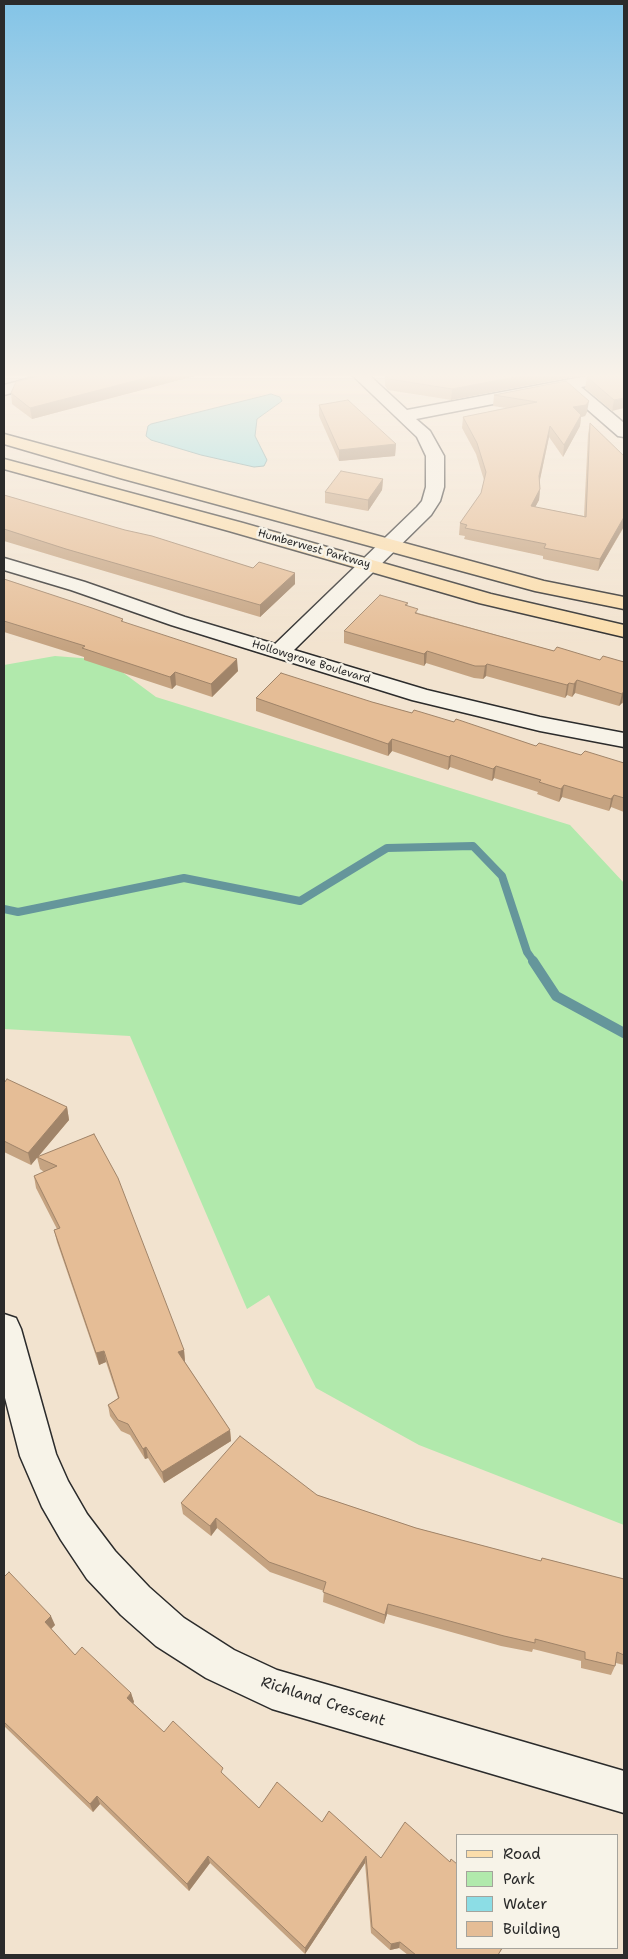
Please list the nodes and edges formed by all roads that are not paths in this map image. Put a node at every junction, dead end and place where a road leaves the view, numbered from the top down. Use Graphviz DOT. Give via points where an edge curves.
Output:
graph roads {
  1 [pos="9,465"];
  2 [pos="97,465"];
  3 [pos="435,465"];
  4 [pos="390,545"];
  5 [pos="4,564"];
  6 [pos="369,565"];
  7 [pos="624,603"];
  8 [pos="624,631"];
  9 [pos="280,651"];
  10 [pos="624,740"];
  11 [pos="4,1328"];
  12 [pos="624,1792"];
  1 -- 6 [label="main road, Humberwest Parkway"];
  2 -- 4 [label="main road, Humberwest Parkway"];
  3 -- 4 [label="street" via="431,500"];
  4 -- 6 [label="street"];
  4 -- 7 [label="main road, Humberwest Parkway" via="542,587"];
  5 -- 9 [label="street, Hollowgrove Boulevard"];
  6 -- 8 [label="main road, Humberwest Parkway" via="486,599"];
  6 -- 9 [label="street"];
  9 -- 10 [label="street, Hollowgrove Boulevard" via="477,710"];
  11 -- 12 [label="street, Richland Crescent" via="38,1456 55,1494 101,1566 170,1632 220,1664 272,1689"];
}
